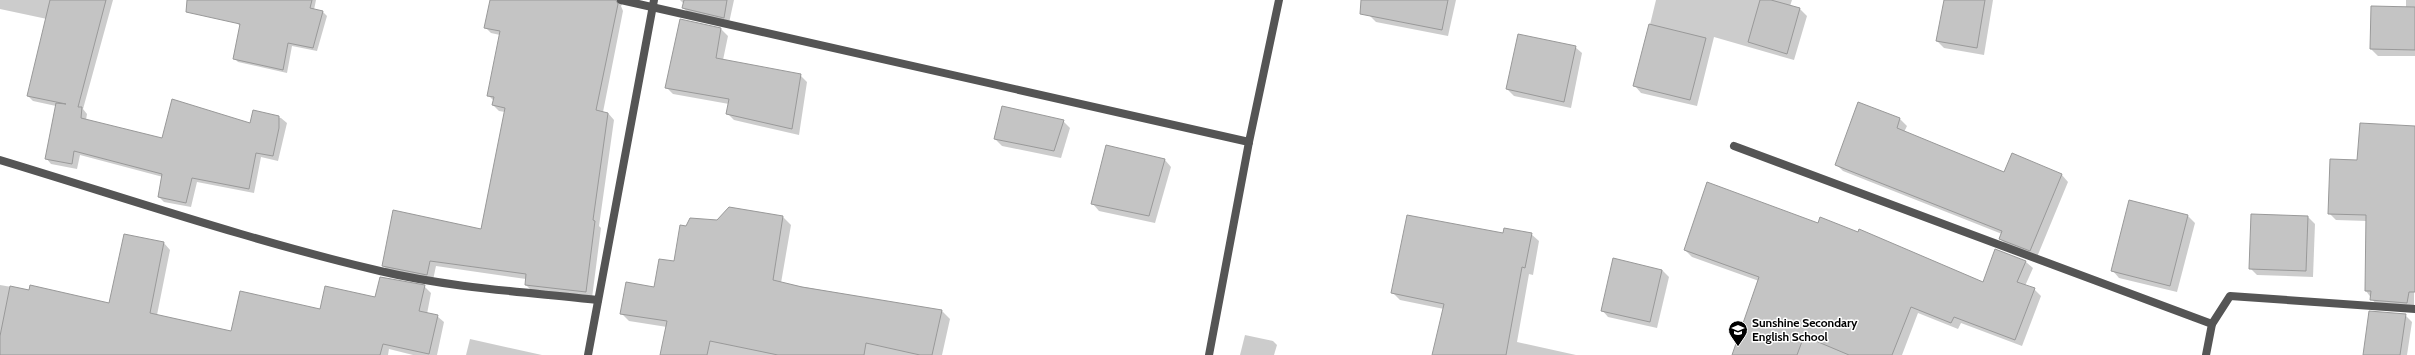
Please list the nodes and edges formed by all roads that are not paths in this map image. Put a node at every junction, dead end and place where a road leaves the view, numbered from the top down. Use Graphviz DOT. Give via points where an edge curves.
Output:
graph roads {
  1 [pos="621,0"];
  2 [pos="1279,0"];
  3 [pos="653,3"];
  4 [pos="1249,142"];
  5 [pos="1734,146"];
  6 [pos="0,160"];
  7 [pos="598,300"];
  8 [pos="2415,310"];
  9 [pos="2212,324"];
  10 [pos="588,355"];
  11 [pos="1210,355"];
  12 [pos="2206,355"];
  1 -- 3 [label="street"];
  2 -- 4 [label="street"];
  3 -- 4 [label="street"];
  3 -- 7 [label="street"];
  4 -- 11 [label="street"];
  5 -- 9 [label="street"];
  6 -- 7 [label="street" via="219,227 381,271 438,282"];
  7 -- 10 [label="street"];
  8 -- 9 [label="street" via="2230,296"];
  9 -- 12 [label="street"];
}
